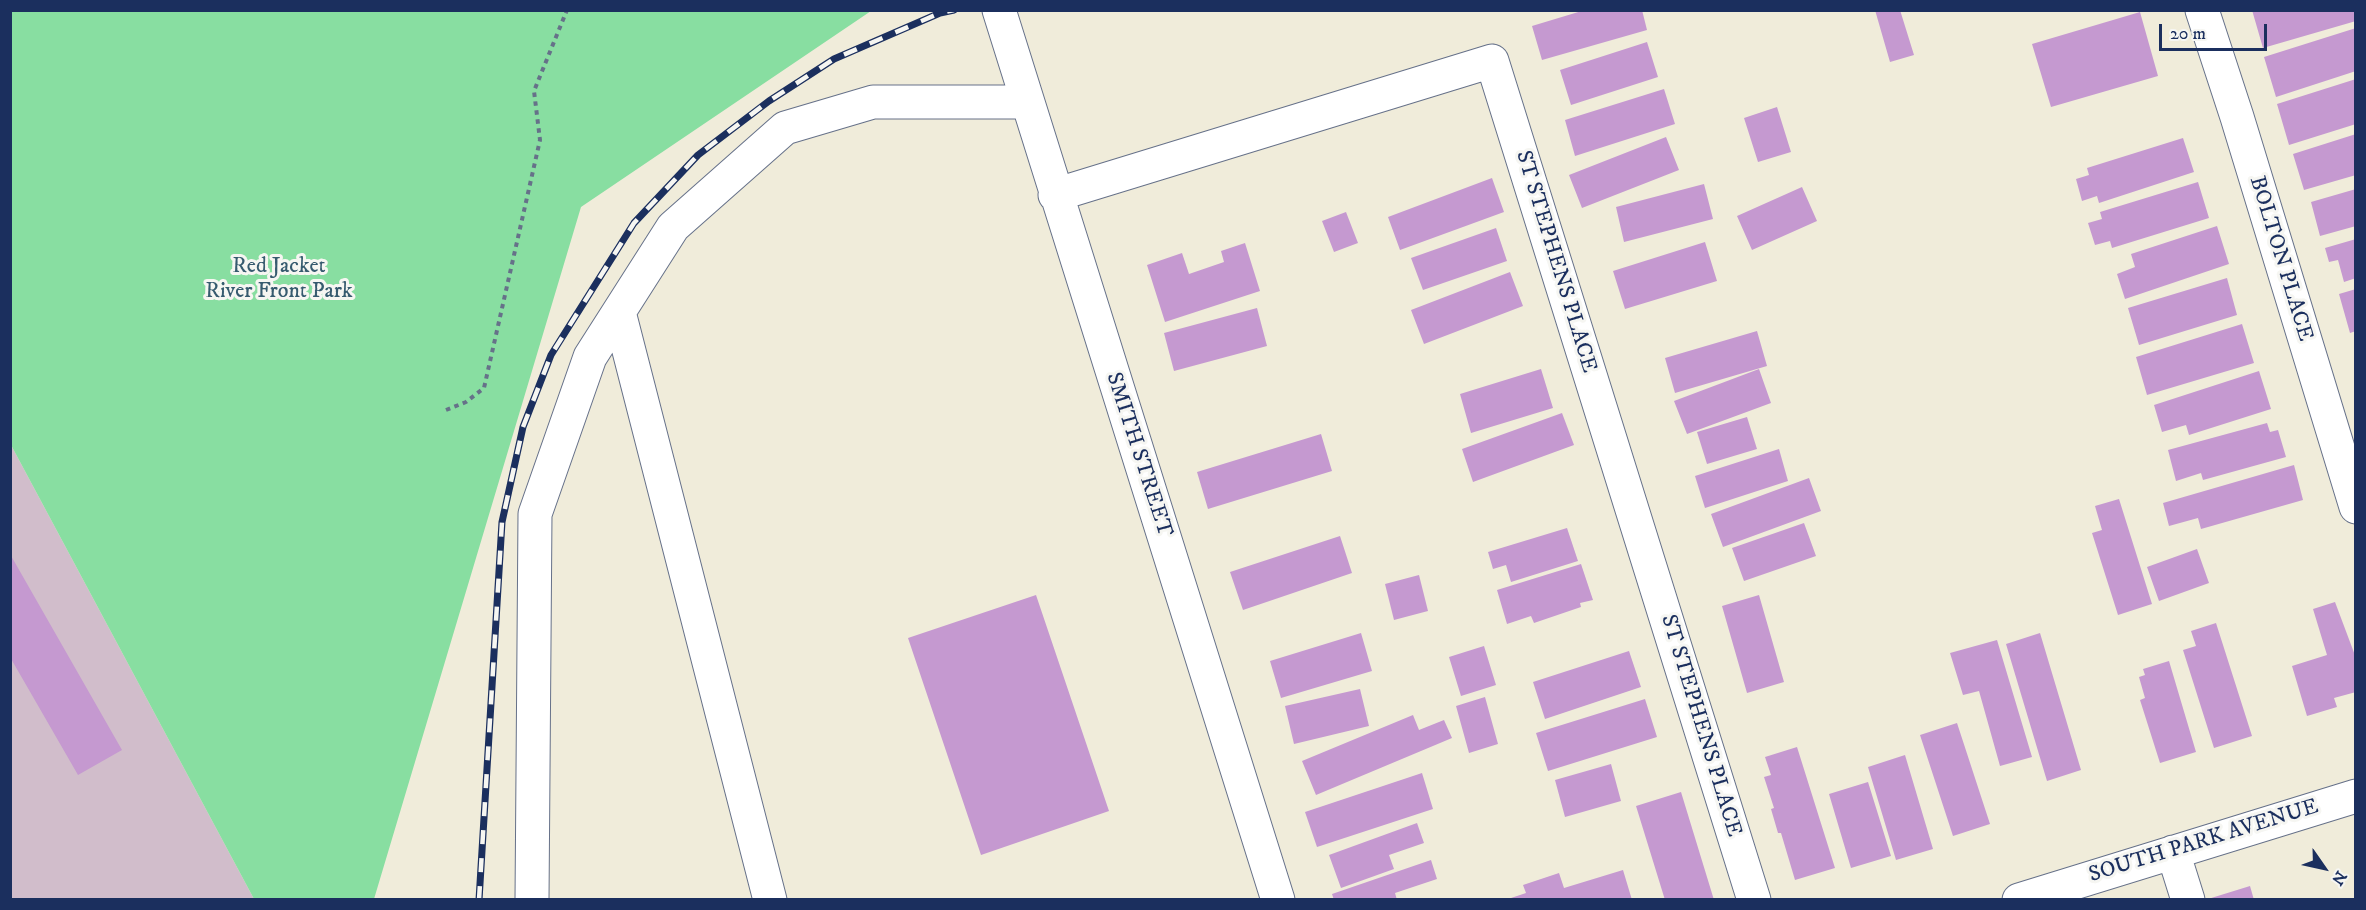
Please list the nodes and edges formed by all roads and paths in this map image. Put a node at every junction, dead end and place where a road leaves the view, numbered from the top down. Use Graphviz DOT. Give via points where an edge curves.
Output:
graph roads {
  1 [pos="567,10"];
  2 [pos="999,10"];
  3 [pos="2202,10"];
  4 [pos="1027,102"];
  5 [pos="1056,195"];
  6 [pos="619,312"];
  7 [pos="446,410"];
  8 [pos="2355,507"];
  9 [pos="2355,796"];
  10 [pos="2173,852"];
  11 [pos="532,900"];
  12 [pos="770,900"];
  13 [pos="1278,900"];
  14 [pos="1754,900"];
  15 [pos="2019,900"];
  16 [pos="2187,900"];
  1 -- 7 [label="path" via="534,91 540,140 484,388 466,402"];
  2 -- 4 [label="street, SMITH STREET"];
  3 -- 8 [label="street, BOLTON PLACE"];
  4 -- 5 [label="street, SMITH STREET"];
  4 -- 6 [label="street" via="873,102 785,128 673,227"];
  5 -- 13 [label="street, SMITH STREET"];
  5 -- 14 [label="street, ST STEPHENS PLACE" via="1492,61"];
  6 -- 11 [label="street" via="590,357 535,514"];
  6 -- 12 [label="street"];
  9 -- 10 [label="street, SOUTH PARK AVENUE"];
  10 -- 15 [label="street, SOUTH PARK AVENUE"];
  10 -- 16 [label="street"];
}
